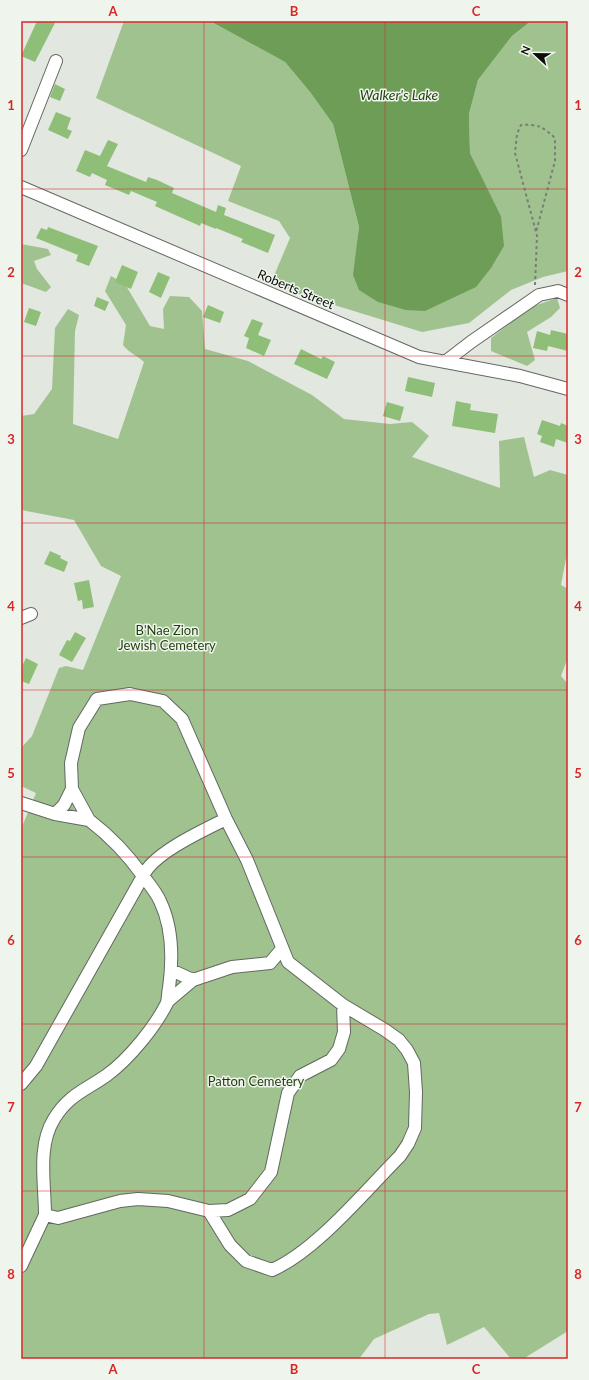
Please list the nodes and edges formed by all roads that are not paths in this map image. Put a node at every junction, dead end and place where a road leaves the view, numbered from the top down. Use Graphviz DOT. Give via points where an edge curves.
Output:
graph roads {
  1 [pos="56,61"];
  2 [pos="21,150"];
  3 [pos="21,187"];
  4 [pos="568,295"];
  5 [pos="445,362"];
  6 [pos="568,389"];
  7 [pos="72,789"];
  8 [pos="22,807"];
  9 [pos="55,814"];
  10 [pos="226,819"];
  11 [pos="89,820"];
  12 [pos="143,876"];
  13 [pos="281,950"];
  14 [pos="270,963"];
  15 [pos="297,969"];
  16 [pos="171,970"];
  17 [pos="193,980"];
  18 [pos="167,1002"];
  19 [pos="343,1005"];
  20 [pos="21,1084"];
  21 [pos="209,1211"];
  22 [pos="46,1215"];
  23 [pos="21,1266"];
  1 -- 2 [label="street"];
  3 -- 5 [label="street, Roberts Street" via="418,357"];
  4 -- 5 [label="street" via="558,291 539,295"];
  5 -- 6 [label="street, Roberts Street" via="520,376"];
  7 -- 9 [label="street"];
  7 -- 10 [label="street" via="71,762 79,728 97,699 130,694 163,701 182,719"];
  7 -- 11 [label="street"];
  8 -- 9 [label="street"];
  9 -- 11 [label="street"];
  10 -- 12 [label="street" via="183,840 146,868"];
  10 -- 13 [label="street" via="247,860"];
  11 -- 12 [label="street" via="105,832 132,860"];
  12 -- 16 [label="street" via="162,907 170,934"];
  12 -- 20 [label="street" via="36,1066"];
  13 -- 14 [label="street"];
  13 -- 15 [label="street" via="288,962"];
  14 -- 15 [label="street"];
  14 -- 17 [label="street" via="232,966"];
  15 -- 19 [label="street"];
  16 -- 17 [label="street"];
  16 -- 18 [label="street"];
  17 -- 18 [label="street"];
  18 -- 22 [label="street" via="125,1060 68,1100 53,1120 44,1154"];
  19 -- 21 [label="street" via="344,1032 339,1049 331,1060 300,1076 288,1093 271,1172 250,1199 228,1210"];
  19 -- 21 [label="street" via="399,1040 408,1050 414,1063 416,1092 415,1128 408,1144 394,1162 299,1256 272,1270 246,1262 230,1245"];
  21 -- 22 [label="street" via="168,1201 138,1198 120,1200 58,1218"];
  22 -- 23 [label="street"];
}
